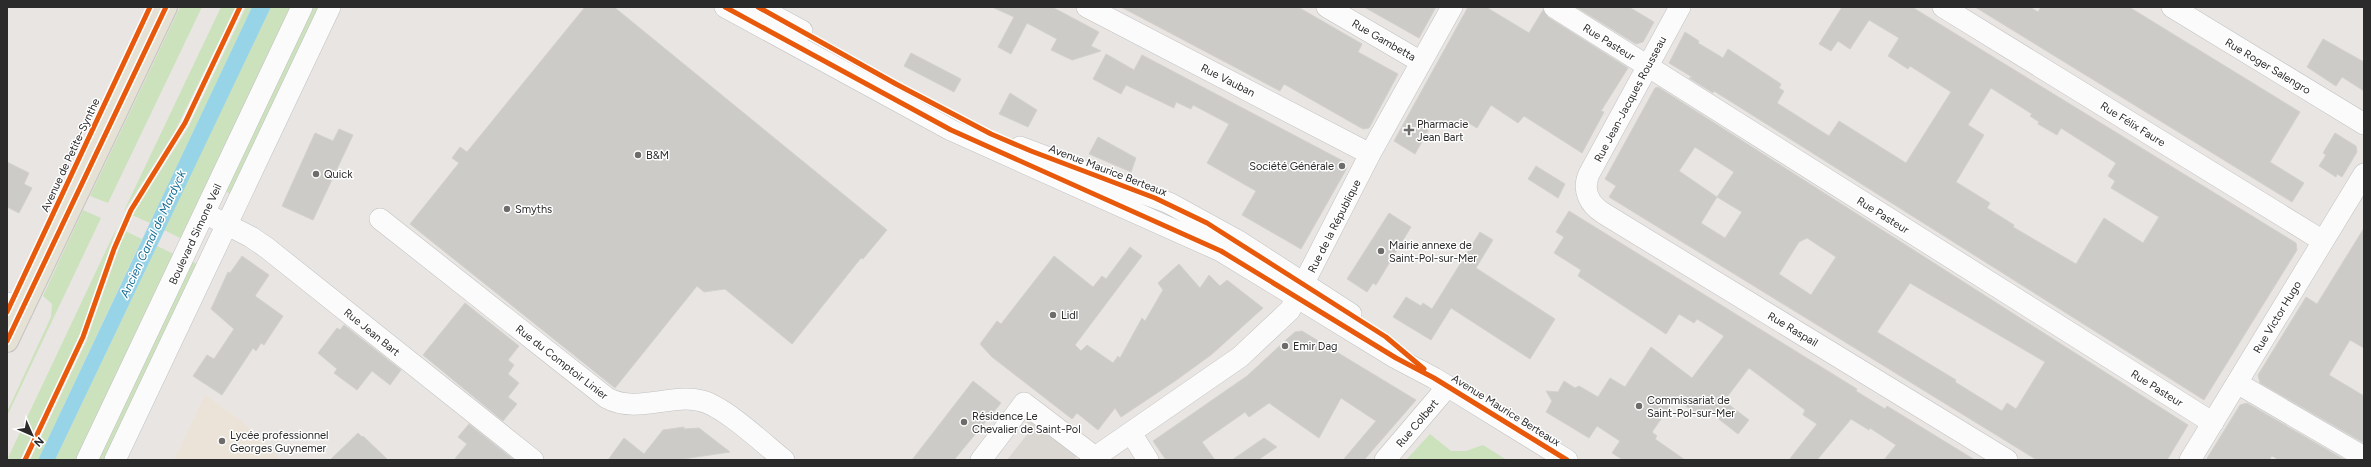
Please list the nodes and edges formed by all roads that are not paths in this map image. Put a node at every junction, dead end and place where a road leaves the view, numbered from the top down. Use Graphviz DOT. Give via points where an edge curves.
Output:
graph roads {
  1 [pos="150,7"];
  2 [pos="166,7"];
  3 [pos="302,7"];
  4 [pos="330,7"];
  5 [pos="725,7"];
  6 [pos="758,7"];
  7 [pos="1087,7"];
  8 [pos="1327,7"];
  9 [pos="1452,7"];
  10 [pos="1554,7"];
  11 [pos="1680,7"];
  12 [pos="1943,7"];
  13 [pos="2172,7"];
  14 [pos="1421,62"];
  15 [pos="1648,66"];
  16 [pos="2364,124"];
  17 [pos="1370,154"];
  18 [pos="2364,174"];
  19 [pos="1586,192"];
  20 [pos="204,214"];
  21 [pos="380,219"];
  22 [pos="227,224"];
  23 [pos="2323,241"];
  24 [pos="1301,291"];
  25 [pos="12,307"];
  26 [pos="7,341"];
  27 [pos="1441,382"];
  28 [pos="2237,383"];
  29 [pos="2213,423"];
  30 [pos="1131,433"];
  31 [pos="2364,457"];
  32 [pos="1093,459"];
  33 [pos="87,460"];
  34 [pos="115,460"];
  35 [pos="533,460"];
  36 [pos="784,460"];
  37 [pos="981,460"];
  38 [pos="1148,460"];
  39 [pos="1385,460"];
  40 [pos="1567,460"];
  41 [pos="2007,460"];
  42 [pos="2190,460"];
  1 -- 25 [label="main road, Avenue de Petite-Synthe"];
  2 -- 25 [label="main road, Avenue de Petite-Synthe"];
  3 -- 20 [label="street, Boulevard Simone Veil"];
  4 -- 22 [label="street"];
  5 -- 24 [label="street, Avenue Maurice Berteaux" via="951,130 1211,245"];
  6 -- 24 [label="street, Avenue Maurice Berteaux" via="991,134 1155,198 1194,216 1240,242"];
  7 -- 17 [label="street, Rue Vauban"];
  8 -- 14 [label="street, Rue Gambetta"];
  9 -- 14 [label="street, Rue de la République"];
  10 -- 15 [label="street, Rue Pasteur"];
  11 -- 15 [label="street, Rue Jean-Jacques Rousseau"];
  12 -- 23 [label="street, Rue Félix Faure"];
  13 -- 16 [label="street, Rue Roger Salengro"];
  14 -- 17 [label="street, Rue de la République"];
  15 -- 19 [label="street, Rue Jean-Jacques Rousseau" via="1589,174"];
  15 -- 29 [label="street, Rue Pasteur"];
  17 -- 24 [label="street, Rue de la République"];
  18 -- 23 [label="street, Rue Victor Hugo"];
  19 -- 41 [label="street, Rue Raspail" via="1603,213"];
  20 -- 22 [label="street, Rue Jean Bart"];
  20 -- 33 [label="street, Boulevard Simone Veil"];
  21 -- 36 [label="street, Rue du Comptoir Linier" via="607,398 626,404 695,400 705,402 723,412"];
  22 -- 34 [label="street"];
  22 -- 35 [label="street, Rue Jean Bart" via="267,248"];
  23 -- 28 [label="street, Rue Victor Hugo"];
  24 -- 27 [label="street, Avenue Maurice Berteaux" via="1396,358"];
  24 -- 30 [label="street, Rue de la République" via="1282,319 1249,351"];
  25 -- 26 [label="main road, Avenue de Petite-Synthe"];
  27 -- 39 [label="street, Rue Colbert"];
  27 -- 40 [label="street, Avenue Maurice Berteaux"];
  28 -- 29 [label="street, Rue Victor Hugo"];
  28 -- 31 [label="street"];
  29 -- 42 [label="street, Rue Victor Hugo"];
  30 -- 32 [label="street, Rue de la République"];
  30 -- 38 [label="street"];
  32 -- 37 [label="street" via="1024,403"];
}
